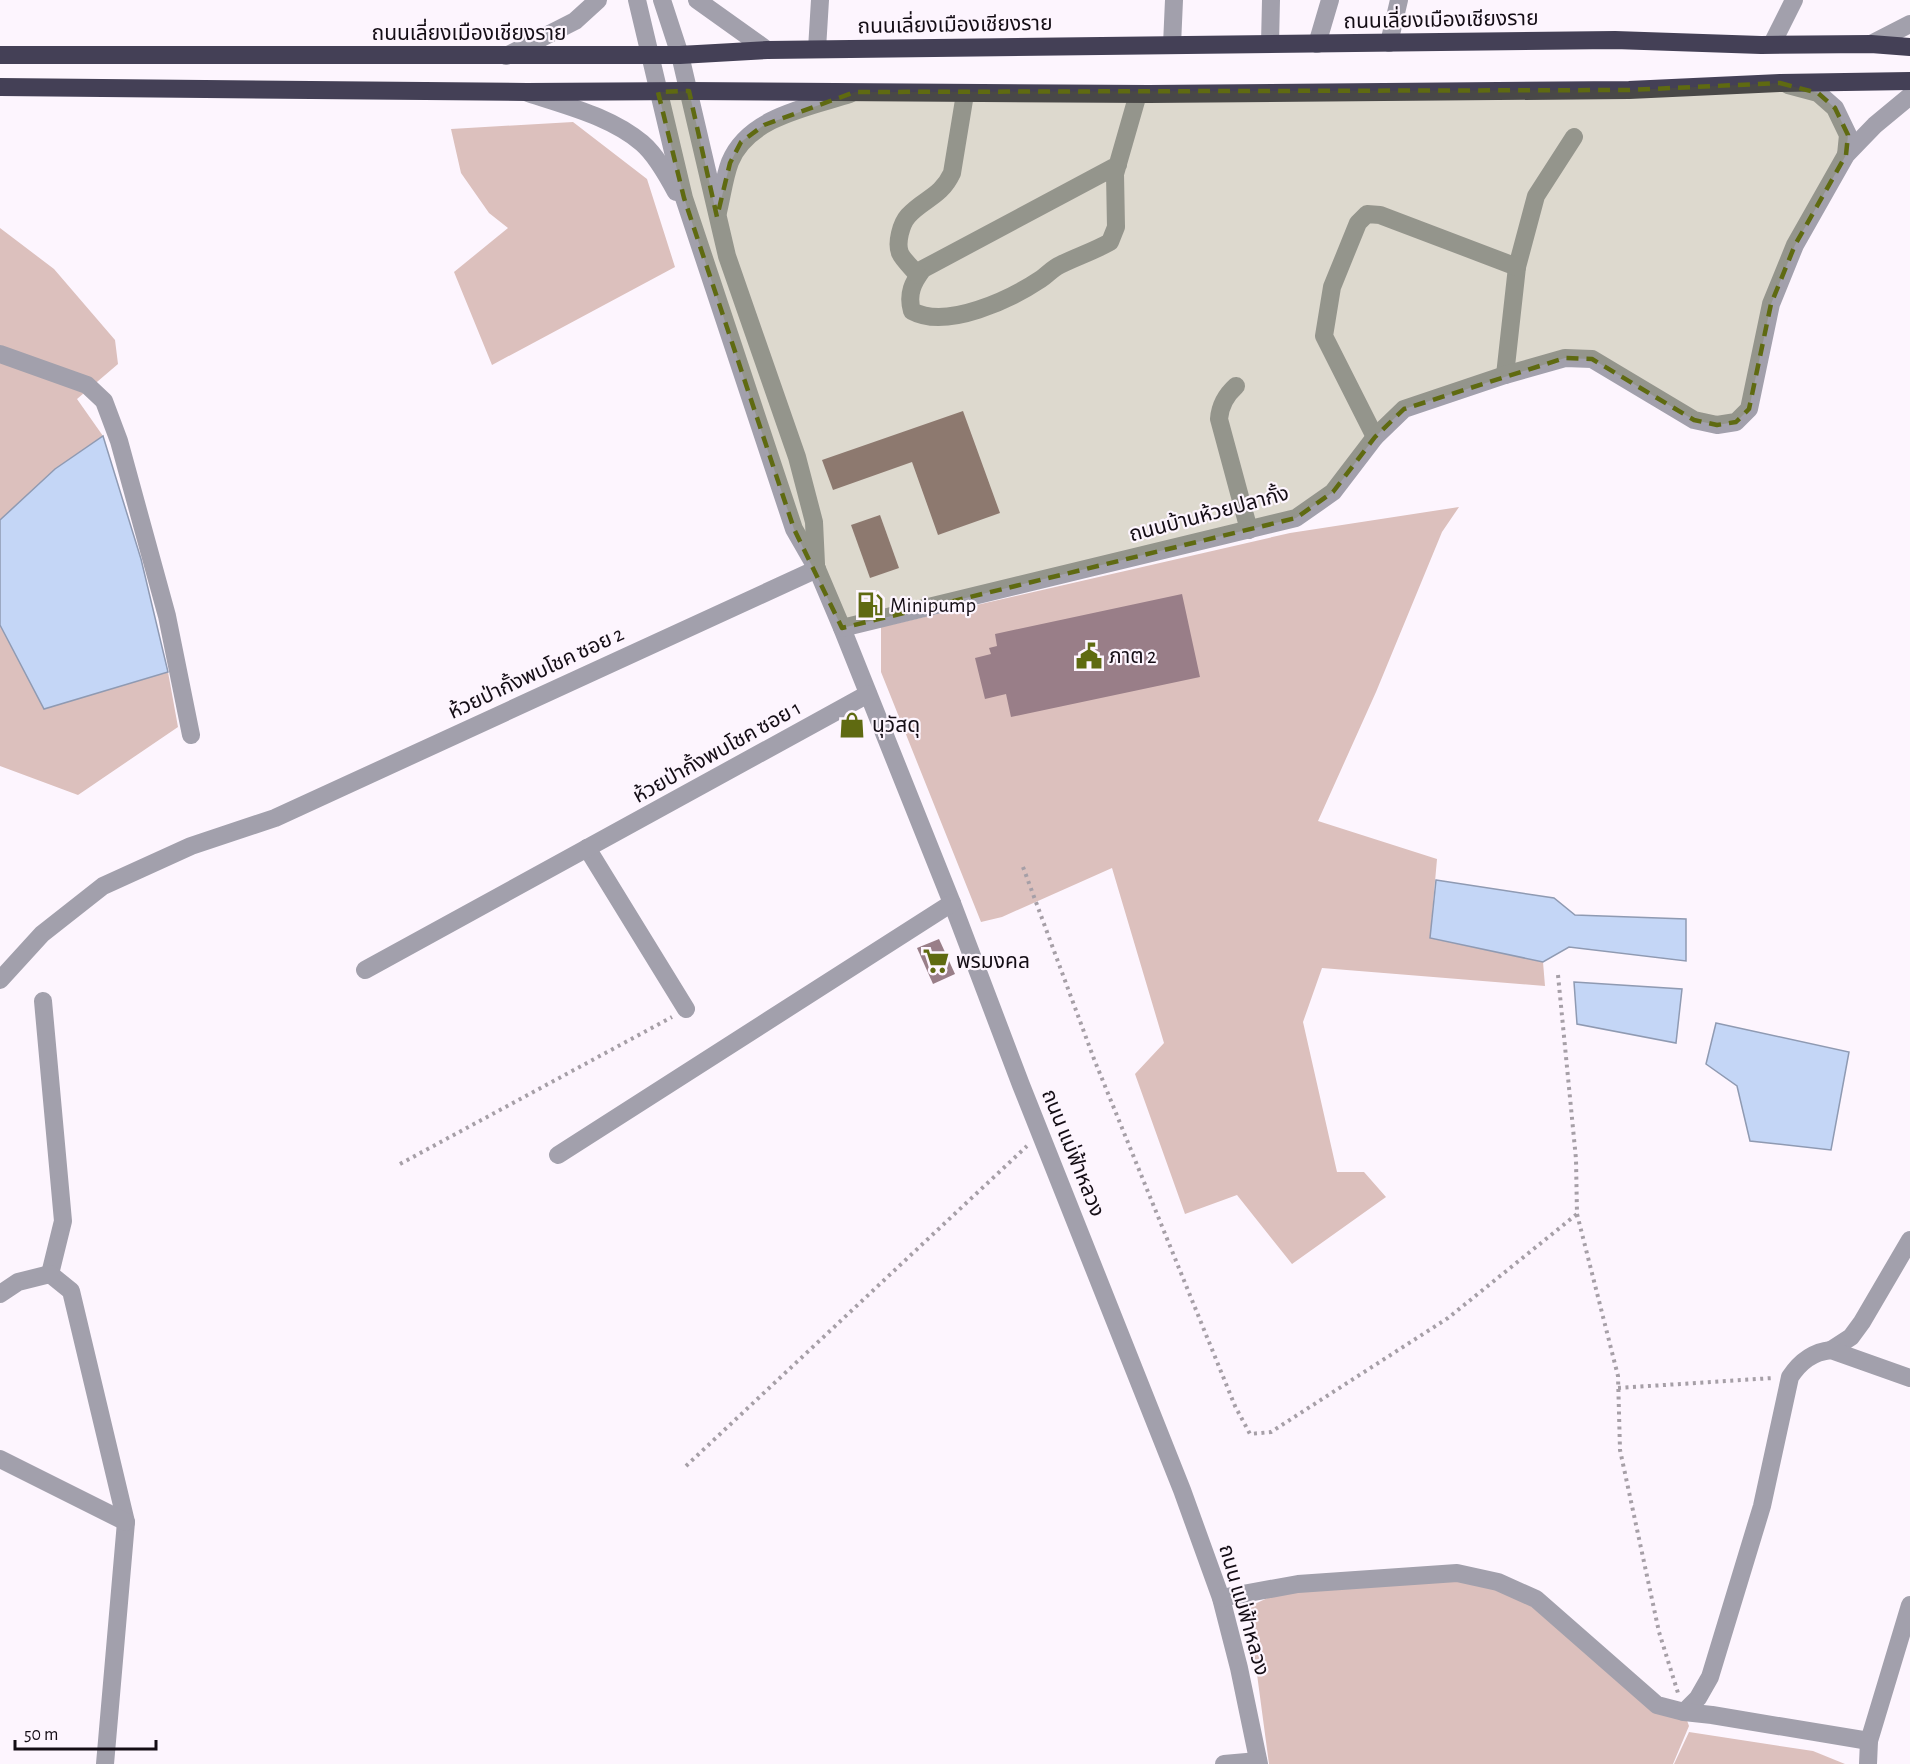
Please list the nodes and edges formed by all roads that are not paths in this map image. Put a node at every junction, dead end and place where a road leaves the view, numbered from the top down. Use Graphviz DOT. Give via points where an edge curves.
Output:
graph roads {
  1 [pos="598,0"];
  2 [pos="637,0"];
  3 [pos="662,0"];
  4 [pos="697,0"];
  5 [pos="819,0"];
  6 [pos="1174,0"];
  7 [pos="1271,0"];
  8 [pos="1330,0"];
  9 [pos="1399,0"];
  10 [pos="1794,0"];
  11 [pos="1910,24"];
  12 [pos="1389,43"];
  13 [pos="1270,44"];
  14 [pos="1317,44"];
  15 [pos="1871,44"];
  16 [pos="1172,45"];
  17 [pos="1772,45"];
  18 [pos="1910,47"];
  19 [pos="817,49"];
  20 [pos="767,50"];
  21 [pos="650,54"];
  22 [pos="0,55"];
  23 [pos="680,55"];
  24 [pos="506,56"];
  25 [pos="1910,81"];
  26 [pos="1780,83"];
  27 [pos="0,87"];
  28 [pos="689,91"];
  29 [pos="527,92"];
  30 [pos="658,92"];
  31 [pos="855,92"];
  32 [pos="965,94"];
  33 [pos="1138,94"];
  34 [pos="1910,96"];
  35 [pos="1574,137"];
  36 [pos="1846,155"];
  37 [pos="1118,165"];
  38 [pos="717,217"];
  39 [pos="691,220"];
  40 [pos="1517,267"];
  41 [pos="918,275"];
  42 [pos="0,354"];
  43 [pos="1505,375"];
  44 [pos="1236,386"];
  45 [pos="1375,437"];
  46 [pos="1249,530"];
  47 [pos="817,569"];
  48 [pos="842,628"];
  49 [pos="868,694"];
  50 [pos="191,735"];
  51 [pos="587,848"];
  52 [pos="952,903"];
  53 [pos="365,970"];
  54 [pos="0,980"];
  55 [pos="43,1001"];
  56 [pos="686,1009"];
  57 [pos="558,1155"];
  58 [pos="1910,1240"];
  59 [pos="50,1274"];
  60 [pos="0,1294"];
  61 [pos="1831,1350"];
  62 [pos="1910,1378"];
  63 [pos="0,1458"];
  64 [pos="126,1522"];
  65 [pos="1221,1598"];
  66 [pos="1910,1605"];
  67 [pos="1684,1712"];
  68 [pos="1869,1741"];
  69 [pos="1258,1763"];
  70 [pos="105,1764"];
  71 [pos="1224,1764"];
  72 [pos="1868,1764"];
  1 -- 24 [label="street" via="575,21"];
  2 -- 21 [label="street"];
  3 -- 23 [label="street"];
  4 -- 20 [label="street"];
  5 -- 19 [label="street"];
  6 -- 16 [label="street"];
  7 -- 13 [label="street"];
  8 -- 14 [label="street"];
  9 -- 12 [label="street"];
  10 -- 17 [label="street"];
  11 -- 15 [label="street"];
  12 -- 14 [label="highway, ถนนเลี่ยงเมืองเชียงราย"];
  12 -- 17 [label="highway, ถนนเลี่ยงเมืองเชียงราย" via="1615,40"];
  13 -- 14 [label="highway, ถนนเลี่ยงเมืองเชียงราย"];
  13 -- 16 [label="highway, ถนนเลี่ยงเมืองเชียงราย"];
  15 -- 17 [label="highway, ถนนเลี่ยงเมืองเชียงราย"];
  15 -- 18 [label="highway, ถนนเลี่ยงเมืองเชียงราย"];
  16 -- 19 [label="highway, ถนนเลี่ยงเมืองเชียงราย"];
  19 -- 20 [label="highway, ถนนเลี่ยงเมืองเชียงราย"];
  20 -- 23 [label="highway, ถนนเลี่ยงเมืองเชียงราย"];
  21 -- 23 [label="highway, ถนนเลี่ยงเมืองเชียงราย"];
  21 -- 24 [label="highway, ถนนเลี่ยงเมืองเชียงราย"];
  21 -- 30 [label="street"];
  22 -- 24 [label="highway, ถนนเลี่ยงเมืองเชียงราย"];
  23 -- 28 [label="street"];
  25 -- 26 [label="highway"];
  26 -- 33 [label="highway" via="1629,90"];
  26 -- 36 [label="street" via="1818,93 1835,108 1848,135"];
  27 -- 29 [label="highway"];
  28 -- 30 [label="highway"];
  28 -- 31 [label="highway"];
  28 -- 38 [label="street"];
  29 -- 30 [label="highway"];
  29 -- 39 [label="street" via="615,124 643,144 664,170"];
  30 -- 39 [label="street"];
  31 -- 32 [label="highway"];
  31 -- 38 [label="street" via="764,124 741,142 730,163"];
  32 -- 33 [label="highway"];
  32 -- 41 [label="street" via="948,182 907,217 902,228 900,254"];
  33 -- 37 [label="street"];
  34 -- 36 [label="street, ถนนบ้านห้วยปลากั้ง"];
  35 -- 40 [label="street" via="1536,196"];
  36 -- 43 [label="street, ถนนบ้านห้วยปลากั้ง" via="1795,245 1772,304 1749,409 1736,422 1717,425 1694,420 1592,359 1565,358"];
  37 -- 41 [label="street"];
  37 -- 41 [label="street" via="1116,227 1110,242 1101,248 1057,266 988,307 933,318 912,311 909,300"];
  38 -- 47 [label="street" via="797,457 814,522"];
  39 -- 47 [label="street" via="794,529"];
  40 -- 43 [label="street"];
  40 -- 45 [label="street" via="1380,214 1367,214 1332,287 1324,336"];
  42 -- 50 [label="street" via="87,385 104,401 119,441 167,616"];
  43 -- 45 [label="street, ถนนบ้านห้วยปลากั้ง" via="1404,409"];
  44 -- 46 [label="street" via="1222,403 1219,418"];
  45 -- 46 [label="street, ถนนบ้านห้วยปลากั้ง" via="1333,492 1296,518"];
  46 -- 48 [label="street, ถนนบ้านห้วยปลากั้ง"];
  47 -- 48 [label="street, ถนน แม่ฟ้าหลวง"];
  47 -- 54 [label="street, ห้วยป่ากั้งพบโชค ซอย 2" via="275,818 191,846 103,886 42,934"];
  48 -- 49 [label="street, ถนน แม่ฟ้าหลวง"];
  49 -- 51 [label="street, ห้วยป่ากั้งพบโชค ซอย 1"];
  49 -- 52 [label="street, ถนน แม่ฟ้าหลวง"];
  51 -- 53 [label="street, ห้วยป่ากั้งพบโชค ซอย 1"];
  51 -- 56 [label="street"];
  52 -- 57 [label="street"];
  52 -- 65 [label="street, ถนน แม่ฟ้าหลวง"];
  55 -- 59 [label="street" via="63,1221"];
  58 -- 61 [label="street" via="1862,1322 1851,1337"];
  59 -- 60 [label="street" via="18,1282"];
  59 -- 64 [label="street" via="71,1291"];
  61 -- 62 [label="street"];
  61 -- 67 [label="street" via="1810,1357 1790,1377 1762,1506 1710,1677"];
  63 -- 64 [label="street"];
  64 -- 70 [label="street"];
  65 -- 67 [label="street" via="1298,1584 1457,1573 1498,1581 1536,1599 1657,1705"];
  65 -- 69 [label="street, ถนน แม่ฟ้าหลวง"];
  66 -- 68 [label="street"];
  67 -- 68 [label="street"];
  68 -- 72 [label="street"];
  69 -- 71 [label="street"];
}
